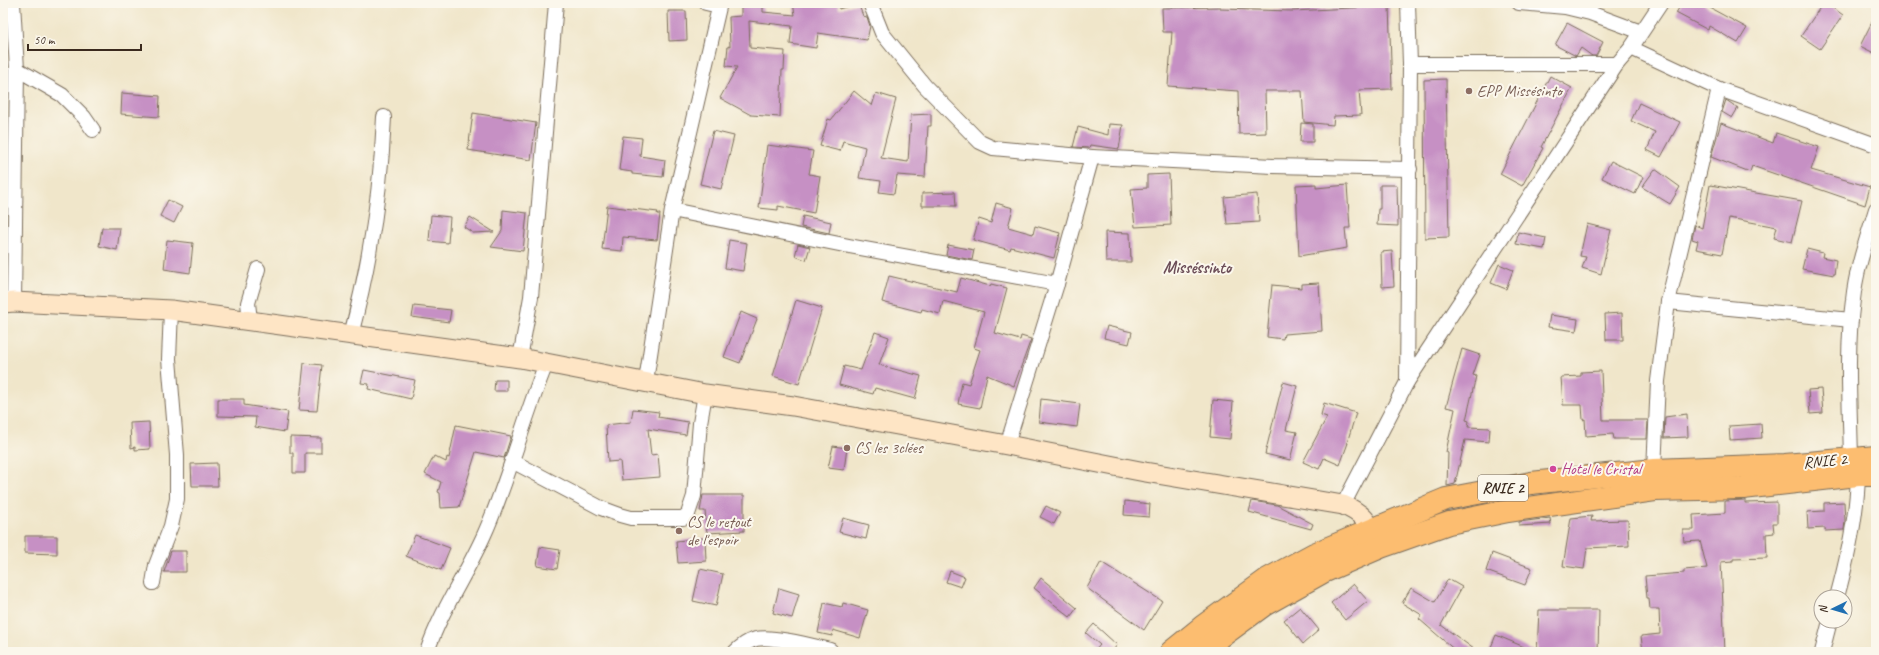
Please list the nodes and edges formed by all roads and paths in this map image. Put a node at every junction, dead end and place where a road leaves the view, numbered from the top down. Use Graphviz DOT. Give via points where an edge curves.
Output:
graph roads {
  1 [pos="13,3"];
  2 [pos="556,3"];
  3 [pos="870,3"];
  4 [pos="1408,3"];
  5 [pos="1519,3"];
  6 [pos="1661,3"];
  7 [pos="715,4"];
  8 [pos="1641,32"];
  9 [pos="1631,48"];
  10 [pos="1410,64"];
  11 [pos="1617,64"];
  12 [pos="17,69"];
  13 [pos="1719,88"];
  14 [pos="384,117"];
  15 [pos="93,130"];
  16 [pos="1876,145"];
  17 [pos="1092,157"];
  18 [pos="1410,169"];
  19 [pos="1876,209"];
  20 [pos="672,210"];
  21 [pos="258,268"];
  22 [pos="1057,284"];
  23 [pos="1668,302"];
  24 [pos="8,303"];
  25 [pos="171,310"];
  26 [pos="250,320"];
  27 [pos="1851,320"];
  28 [pos="352,335"];
  29 [pos="520,358"];
  30 [pos="546,364"];
  31 [pos="646,382"];
  32 [pos="1407,382"];
  33 [pos="705,394"];
  34 [pos="1007,445"];
  35 [pos="1876,457"];
  36 [pos="512,461"];
  37 [pos="1654,470"];
  38 [pos="1862,470"];
  39 [pos="1343,505"];
  40 [pos="1376,538"];
  41 [pos="153,583"];
  42 [pos="1839,589"];
  43 [pos="1828,629"];
  44 [pos="832,651"];
  45 [pos="427,652"];
  46 [pos="735,652"];
  47 [pos="1171,652"];
  48 [pos="1200,652"];
  49 [pos="1822,652"];
  1 -- 12 [label="street"];
  2 -- 29 [label="street" via="531,297"];
  3 -- 17 [label="street" via="882,33 907,65 980,142 993,148"];
  4 -- 10 [label="street"];
  5 -- 8 [label="street" via="1590,13"];
  6 -- 8 [label="street"];
  7 -- 20 [label="street"];
  8 -- 9 [label="street"];
  9 -- 11 [label="street"];
  9 -- 13 [label="street"];
  10 -- 11 [label="street"];
  10 -- 18 [label="street"];
  11 -- 32 [label="street"];
  12 -- 15 [label="street" via="62,95"];
  12 -- 24 [label="street"];
  13 -- 16 [label="street"];
  13 -- 23 [label="street"];
  14 -- 28 [label="street" via="383,155 375,224 365,284"];
  17 -- 18 [label="street" via="1273,166"];
  17 -- 22 [label="street"];
  18 -- 32 [label="street"];
  19 -- 27 [label="street" via="1859,266"];
  20 -- 22 [label="street"];
  20 -- 31 [label="street"];
  21 -- 26 [label="street" via="248,303"];
  22 -- 34 [label="street"];
  23 -- 27 [label="street"];
  23 -- 37 [label="street" via="1658,381"];
  24 -- 25 [label="main road"];
  25 -- 26 [label="main road"];
  25 -- 41 [label="street" via="169,358 177,455 177,499 171,526 156,565"];
  26 -- 28 [label="main road"];
  27 -- 38 [label="street" via="1850,339"];
  28 -- 29 [label="main road"];
  29 -- 30 [label="main road"];
  30 -- 31 [label="main road"];
  30 -- 36 [label="street" via="533,395"];
  31 -- 33 [label="main road"];
  32 -- 39 [label="street"];
  33 -- 34 [label="main road" via="793,406"];
  33 -- 36 [label="street" via="694,496 688,514 682,518 631,518 620,515 601,508"];
  34 -- 39 [label="main road" via="1145,472"];
  35 -- 38 [label="highway, RNIE 2 / RNIE 2"];
  36 -- 45 [label="street" via="484,536 434,631"];
  37 -- 38 [label="highway, RNIE 2 / RNIE 2" via="1785,465"];
  37 -- 40 [label="highway, RNIE 2 / RNIE 2" via="1531,482 1446,499"];
  38 -- 40 [label="highway, RNIE 2 / RNIE 2" via="1743,488 1655,490 1508,511"];
  38 -- 42 [label="street" via="1854,523"];
  39 -- 40 [label="main road" via="1361,514"];
  40 -- 47 [label="highway, RNIE 2 / RNIE 2" via="1314,554 1268,579"];
  40 -- 48 [label="highway, RNIE 2 / RNIE 2" via="1264,605"];
  43 -- 49 [label="street"];
  44 -- 46 [label="street" via="764,637 754,639"];
}
